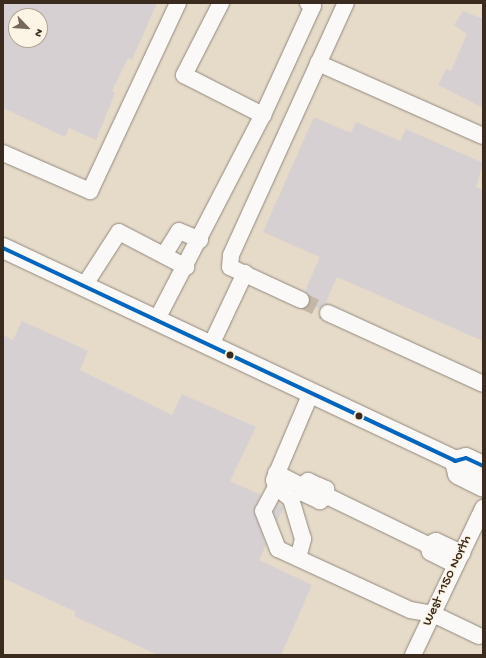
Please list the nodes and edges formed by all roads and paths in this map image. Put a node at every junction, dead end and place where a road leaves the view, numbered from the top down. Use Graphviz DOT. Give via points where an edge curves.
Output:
graph roads {
  1 [pos="178,3"];
  2 [pos="221,3"];
  3 [pos="308,3"];
  4 [pos="346,3"];
  5 [pos="318,63"];
  6 [pos="263,115"];
  7 [pos="483,136"];
  8 [pos="3,153"];
  9 [pos="200,240"];
  10 [pos="3,248"];
  11 [pos="164,255"];
  12 [pos="186,267"];
  13 [pos="245,273"];
  14 [pos="84,286"];
  15 [pos="301,300"];
  16 [pos="328,313"];
  17 [pos="156,321"];
  18 [pos="210,347"];
  19 [pos="483,384"];
  20 [pos="310,395"];
  21 [pos="455,461"];
  22 [pos="483,466"];
  23 [pos="276,480"];
  24 [pos="483,487"];
  25 [pos="483,508"];
  26 [pos="298,558"];
  27 [pos="459,559"];
  28 [pos="433,614"];
  29 [pos="480,636"];
  30 [pos="413,655"];
  1 -- 8 [label="lane" via="90,191"];
  2 -- 6 [label="lane" via="184,75"];
  3 -- 6 [label="lane" via="313,6"];
  4 -- 5 [label="lane"];
  5 -- 7 [label="lane"];
  5 -- 13 [label="lane" via="231,255 230,267"];
  6 -- 9 [label="lane"];
  9 -- 11 [label="lane" via="180,231"];
  9 -- 12 [label="lane"];
  10 -- 14 [label="main road"];
  11 -- 12 [label="lane"];
  11 -- 14 [label="lane" via="119,232"];
  12 -- 17 [label="lane"];
  13 -- 15 [label="lane"];
  13 -- 18 [label="lane"];
  14 -- 17 [label="main road"];
  16 -- 19 [label="lane"];
  17 -- 18 [label="main road"];
  18 -- 20 [label="main road"];
  20 -- 21 [label="main road"];
  20 -- 23 [label="lane"];
  21 -- 22 [label="main road" via="466,458"];
  21 -- 24 [label="main road" via="458,474"];
  23 -- 26 [label="lane" via="291,499 303,539"];
  23 -- 26 [label="lane" via="264,511 278,549"];
  23 -- 27 [label="lane" via="302,486 303,493 320,501 327,496 428,545 430,552"];
  25 -- 27 [label="lane, West 1150 North"];
  26 -- 28 [label="lane" via="410,610"];
  27 -- 28 [label="lane, West 1150 North"];
  28 -- 29 [label="lane"];
  28 -- 30 [label="lane, West 1150 North"];
}
